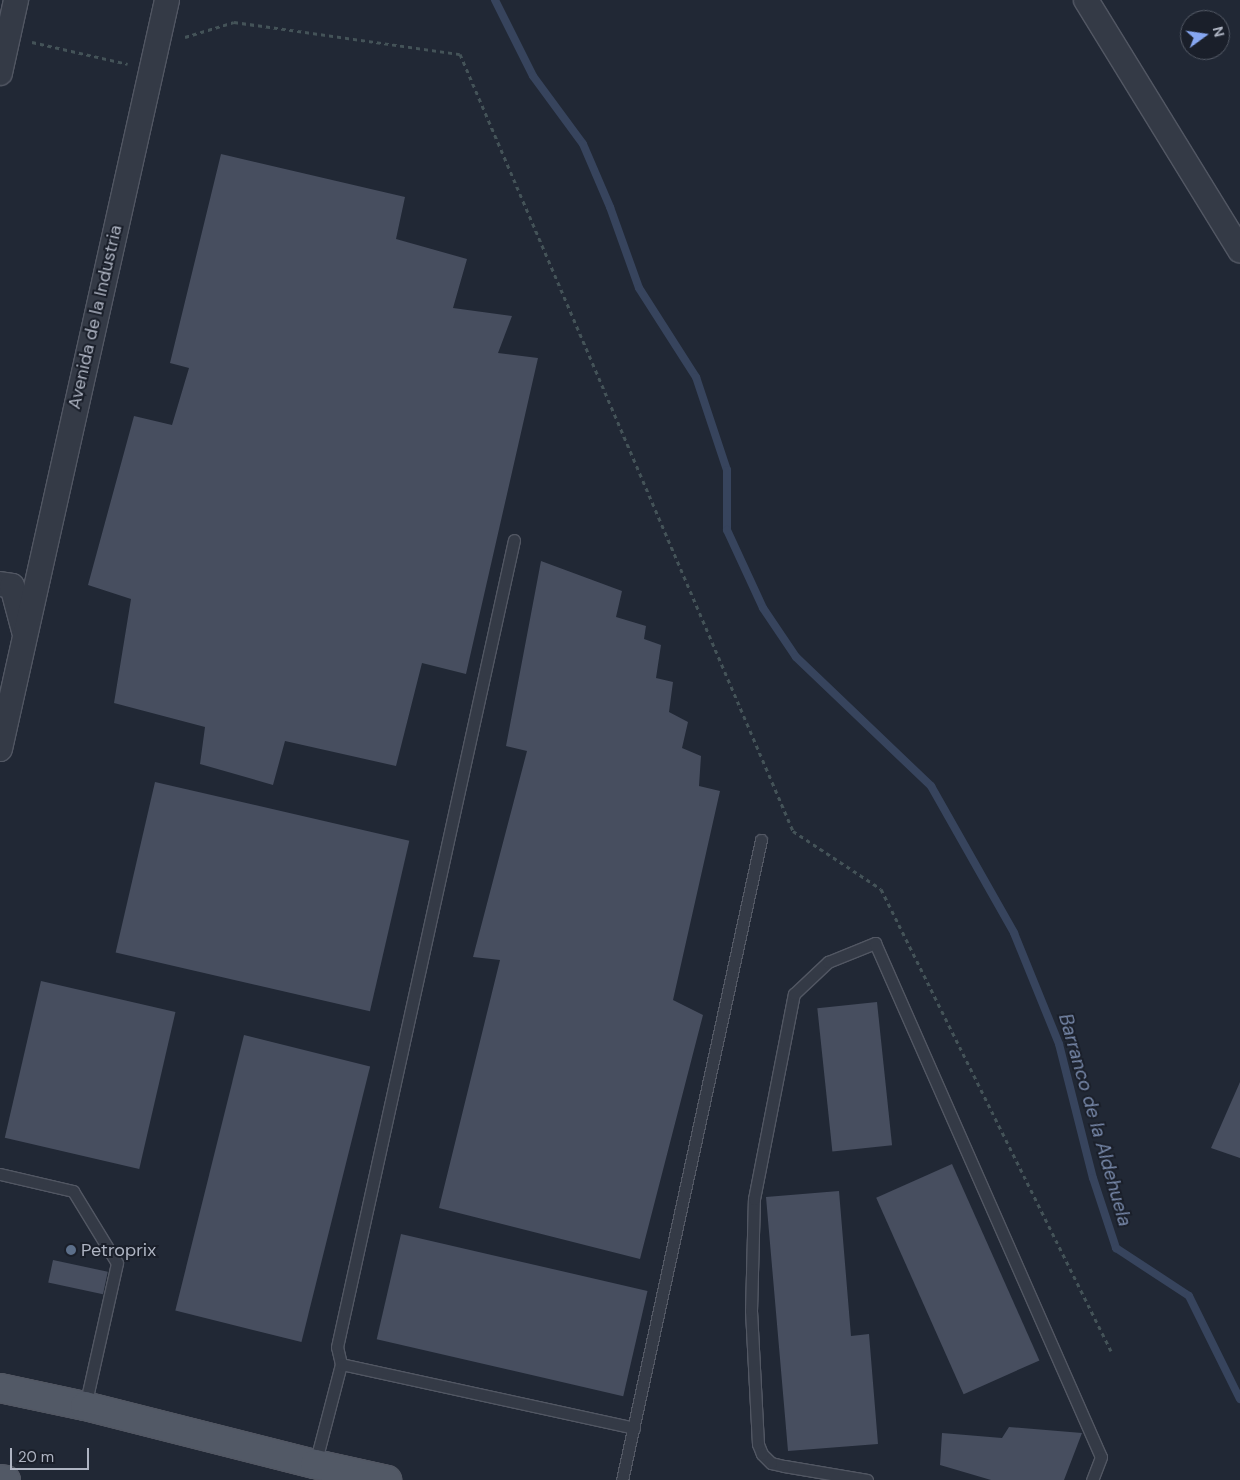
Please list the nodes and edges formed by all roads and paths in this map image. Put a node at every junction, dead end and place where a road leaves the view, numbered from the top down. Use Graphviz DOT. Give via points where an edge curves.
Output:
graph roads {
  1 [pos="16,0"];
  2 [pos="167,0"];
  3 [pos="1086,0"];
  4 [pos="8,37"];
  5 [pos="153,58"];
  6 [pos="0,73"];
  7 [pos="1240,250"];
  8 [pos="514,540"];
  9 [pos="0,584"];
  10 [pos="25,635"];
  11 [pos="0,749"];
  12 [pos="762,840"];
  13 [pos="0,1174"];
  14 [pos="1111,1351"];
  15 [pos="341,1364"];
  16 [pos="0,1388"];
  17 [pos="84,1406"];
  18 [pos="634,1428"];
  19 [pos="315,1464"];
  20 [pos="0,1479"];
  21 [pos="6,1480"];
  22 [pos="387,1480"];
  23 [pos="622,1480"];
  24 [pos="867,1480"];
  25 [pos="1092,1480"];
  1 -- 4 [label="street"];
  2 -- 5 [label="street, Avenida de la Industria"];
  3 -- 7 [label="street"];
  4 -- 5 [label="path"];
  4 -- 6 [label="street"];
  5 -- 10 [label="street, Avenida de la Industria"];
  5 -- 14 [label="path" via="234,22 460,54 793,831 881,889"];
  8 -- 15 [label="lane" via="337,1347"];
  9 -- 10 [label="street, Avenida de la Industria" via="12,586"];
  10 -- 11 [label="street, Avenida de la Industria"];
  12 -- 18 [label="lane"];
  13 -- 17 [label="lane" via="73,1191 117,1263"];
  15 -- 18 [label="lane"];
  15 -- 19 [label="lane"];
  16 -- 17 [label="main road"];
  17 -- 19 [label="main road"];
  18 -- 23 [label="lane"];
  19 -- 22 [label="main road"];
  20 -- 21 [label="main road"];
  24 -- 25 [label="lane" via="784,1466 771,1462 762,1454 758,1444 751,1311 754,1199 794,994 828,962 875,943 1101,1457"];
}
